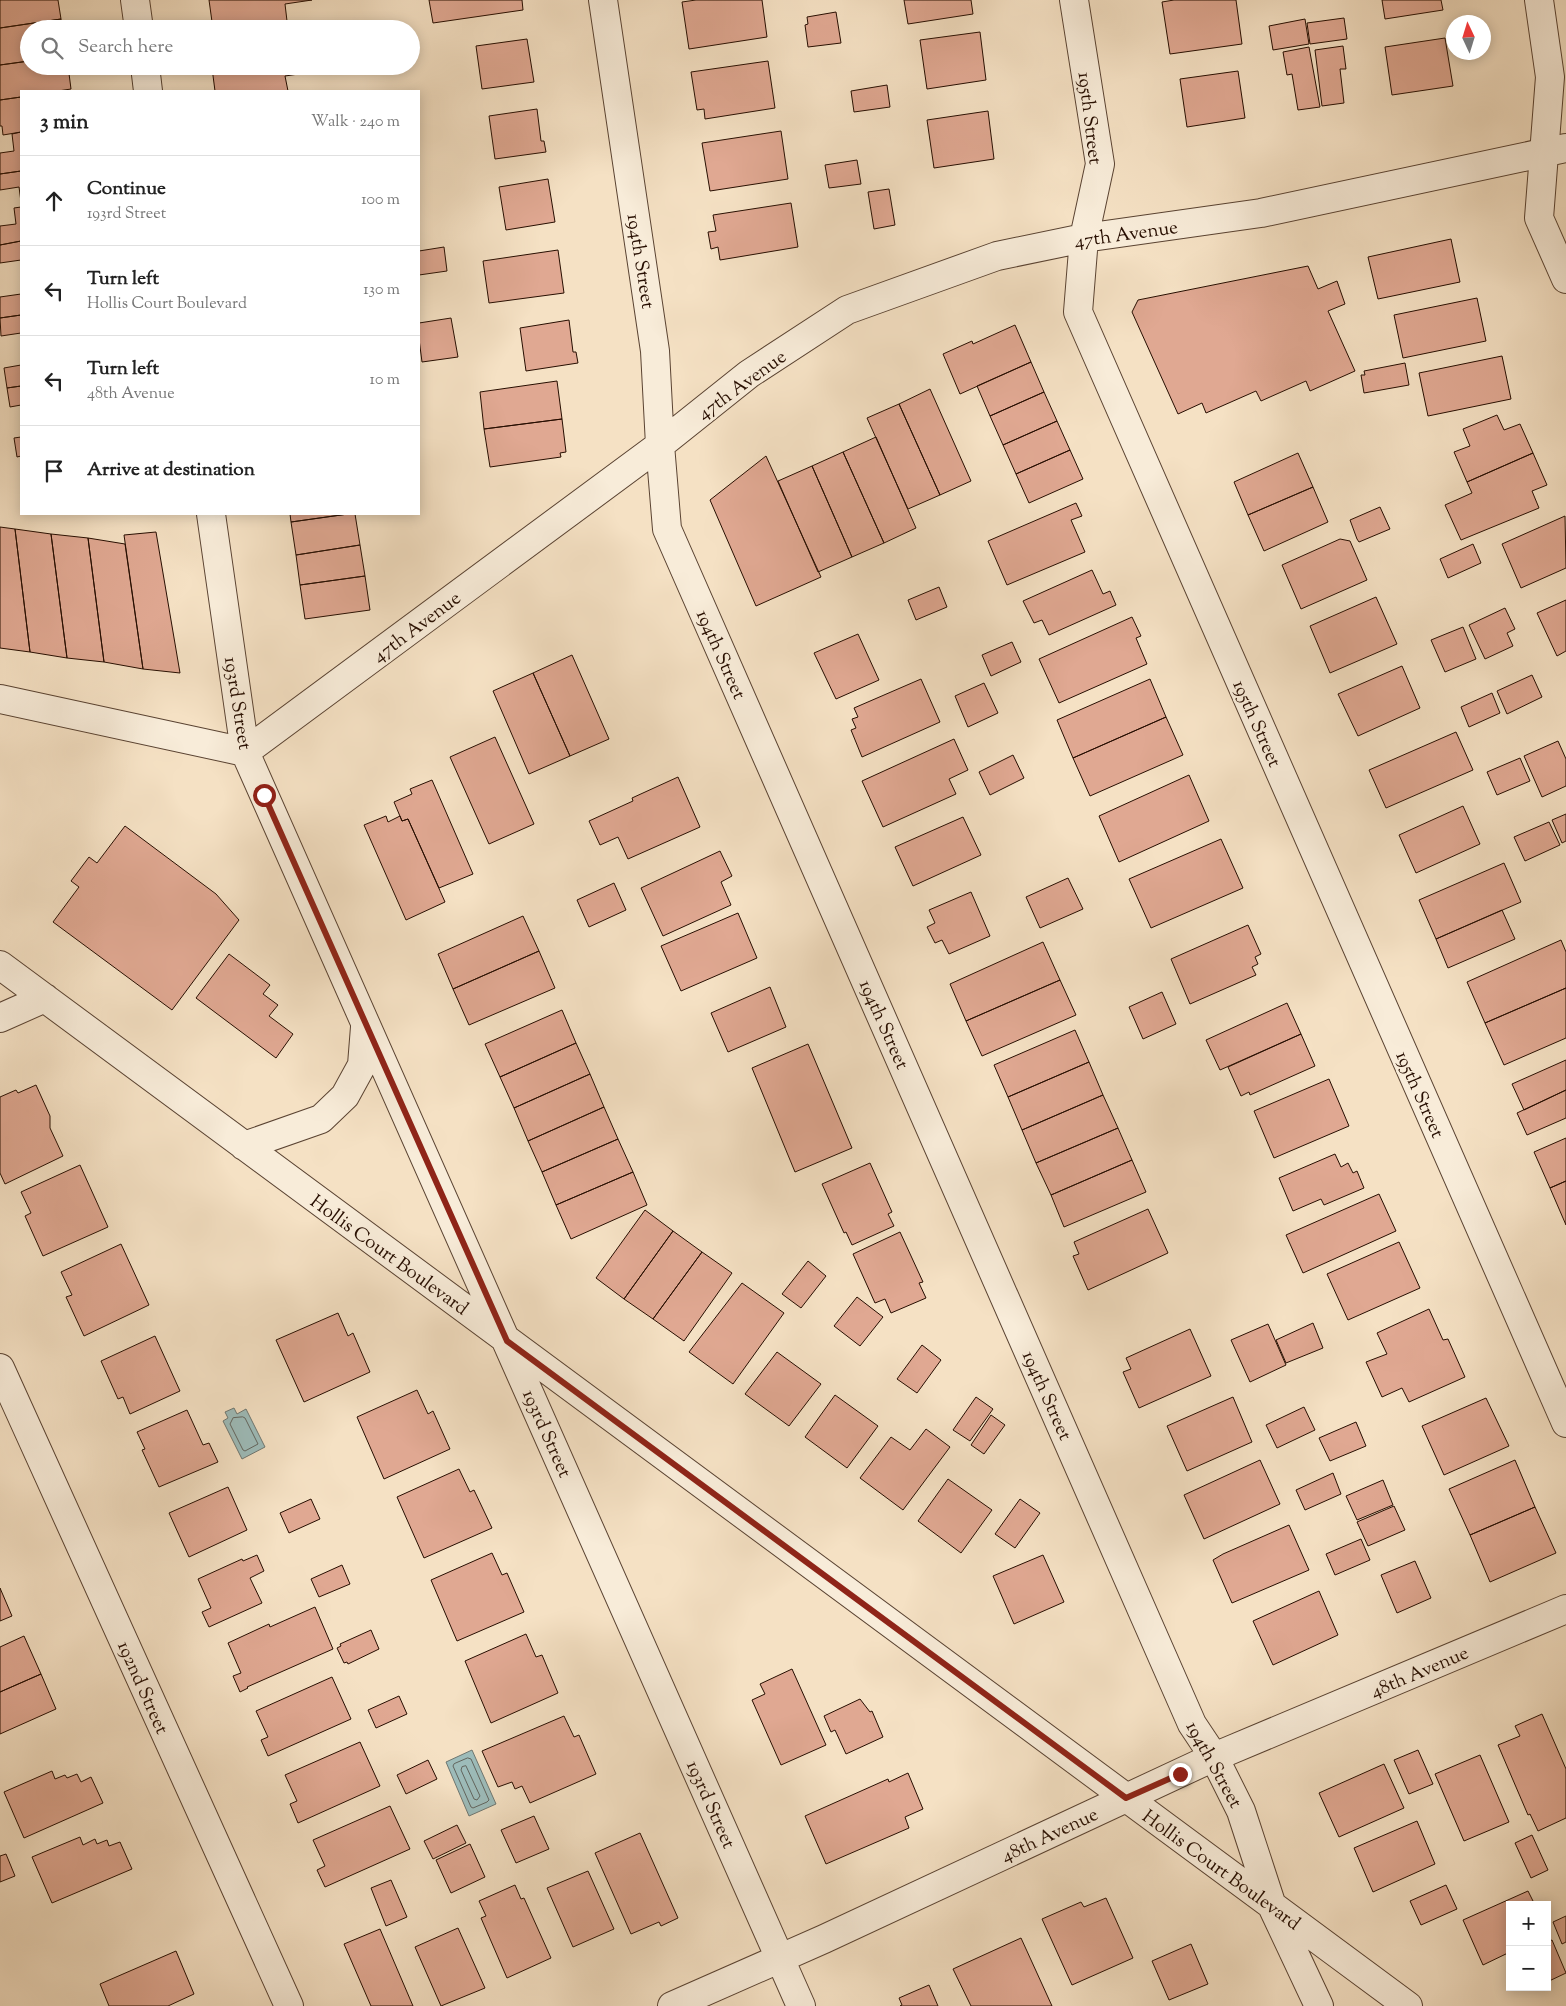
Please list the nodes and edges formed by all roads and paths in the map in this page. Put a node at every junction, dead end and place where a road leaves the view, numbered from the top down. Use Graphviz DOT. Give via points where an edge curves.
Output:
graph roads {
  1 [pos="135,0"];
  2 [pos="602,0"];
  3 [pos="1074,0"];
  4 [pos="1539,0"];
  5 [pos="138,20"];
  6 [pos="146,75"];
  7 [pos="148,90"];
  8 [pos="1555,150"];
  9 [pos="1084,238"];
  10 [pos="1566,279"];
  11 [pos="660,445"];
  12 [pos="212,515"];
  13 [pos="0,700"];
  14 [pos="245,752"];
  15 [pos="0,964"];
  16 [pos="45,998"];
  17 [pos="0,1018"];
  18 [pos="366,1023"];
  19 [pos="244,1146"];
  20 [pos="507,1341"];
  21 [pos="0,1368"];
  22 [pos="1566,1423"];
  23 [pos="1566,1609"];
  24 [pos="1214,1757"];
  25 [pos="1126,1798"];
  26 [pos="1272,1906"];
  27 [pos="780,1958"];
  28 [pos="288,2006"];
  29 [pos="672,2006"];
  30 [pos="801,2006"];
  31 [pos="1319,2006"];
  32 [pos="1408,2006"];
  1 -- 5 [label="street"];
  2 -- 11 [label="street, 194th Street" via="656,351"];
  3 -- 9 [label="street, 195th Street" via="1100,164"];
  4 -- 8 [label="street" via="1550,77"];
  6 -- 7 [label="street"];
  8 -- 9 [label="street, 47th Avenue" via="1261,213"];
  8 -- 10 [label="street" via="1539,218"];
  9 -- 11 [label="street, 47th Avenue" via="997,256 847,310 750,374"];
  9 -- 22 [label="street, 195th Street" via="1078,312"];
  11 -- 14 [label="street, 47th Avenue"];
  11 -- 24 [label="street, 194th Street" via="667,529 1192,1724"];
  12 -- 14 [label="street, 193rd Street"];
  13 -- 14 [label="street"];
  14 -- 18 [label="street, 193rd Street"];
  15 -- 16 [label="street, Hollis Court Boulevard"];
  16 -- 17 [label="street"];
  16 -- 19 [label="street, Hollis Court Boulevard"];
  18 -- 19 [label="street" via="362,1065 345,1096 321,1119"];
  18 -- 20 [label="street, 193rd Street"];
  19 -- 20 [label="street, Hollis Court Boulevard"];
  20 -- 25 [label="street, Hollis Court Boulevard"];
  20 -- 27 [label="street, 193rd Street"];
  21 -- 28 [label="street, 192nd Street"];
  23 -- 24 [label="street, 48th Avenue"];
  24 -- 25 [label="street, 48th Avenue"];
  24 -- 26 [label="street, 194th Street" via="1242,1811"];
  25 -- 26 [label="street, Hollis Court Boulevard"];
  25 -- 27 [label="street, 48th Avenue"];
  26 -- 31 [label="street, 194th Street"];
  26 -- 32 [label="street, Hollis Court Boulevard"];
  27 -- 29 [label="street, 48th Avenue"];
  27 -- 30 [label="street, 193rd Street"];
}
